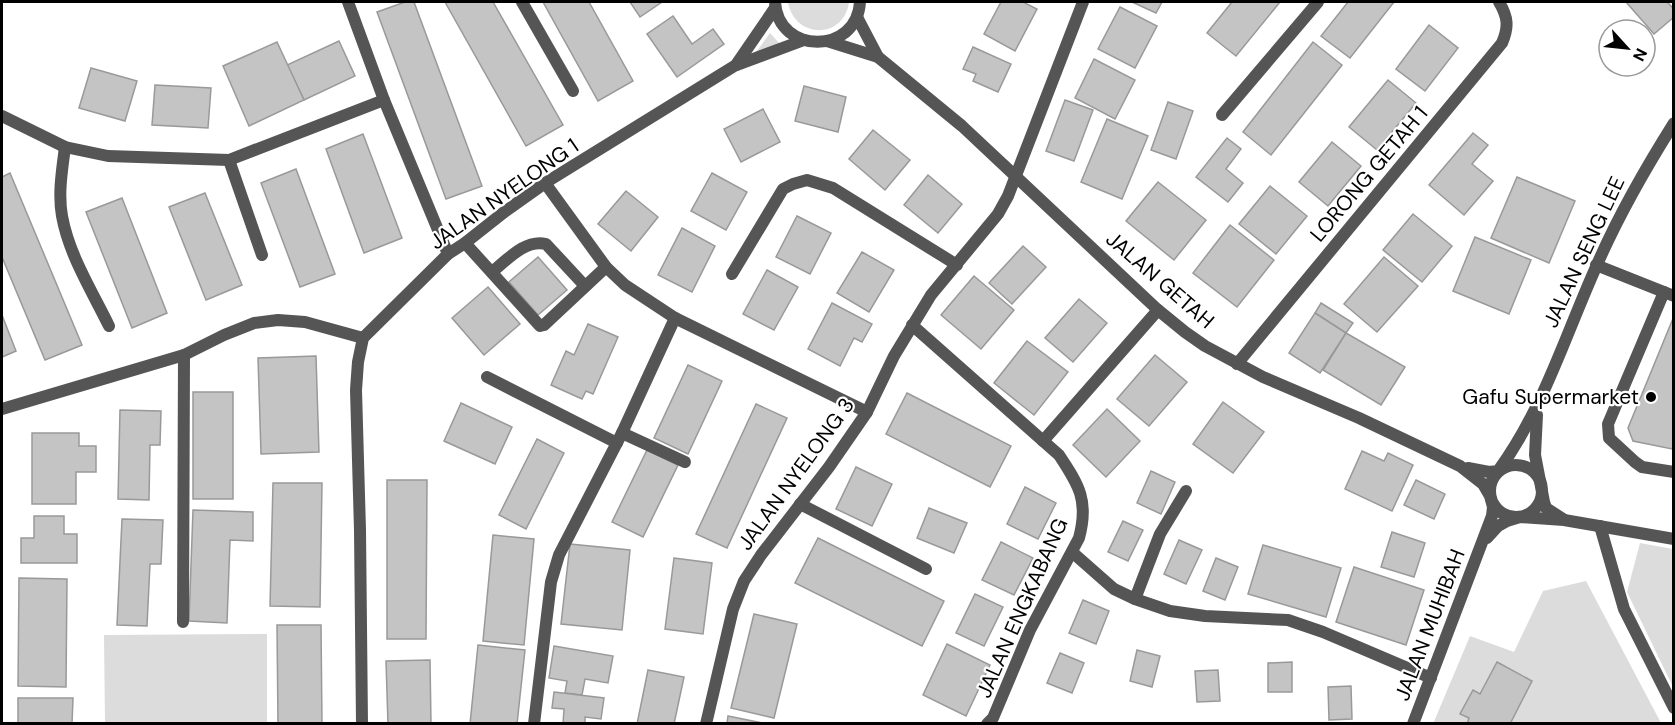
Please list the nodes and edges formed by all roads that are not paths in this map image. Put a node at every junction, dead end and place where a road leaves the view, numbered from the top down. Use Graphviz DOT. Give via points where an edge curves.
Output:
graph roads {
  1 [pos="348,2"];
  2 [pos="522,2"];
  3 [pos="860,2"];
  4 [pos="1083,2"];
  5 [pos="1318,2"];
  6 [pos="1499,2"];
  7 [pos="775,5"];
  8 [pos="857,17"];
  9 [pos="804,40"];
  10 [pos="827,41"];
  11 [pos="878,57"];
  12 [pos="736,65"];
  13 [pos="573,92"];
  14 [pos="384,100"];
  15 [pos="1222,115"];
  16 [pos="2,116"];
  17 [pos="1674,123"];
  18 [pos="65,147"];
  19 [pos="229,160"];
  20 [pos="1015,176"];
  21 [pos="545,183"];
  22 [pos="465,243"];
  23 [pos="448,254"];
  24 [pos="262,255"];
  25 [pos="957,265"];
  26 [pos="1596,265"];
  27 [pos="606,267"];
  28 [pos="492,272"];
  29 [pos="732,274"];
  30 [pos="585,286"];
  31 [pos="1669,294"];
  32 [pos="1158,310"];
  33 [pos="675,318"];
  34 [pos="912,325"];
  35 [pos="109,326"];
  36 [pos="363,338"];
  37 [pos="184,355"];
  38 [pos="1237,364"];
  39 [pos="487,377"];
  40 [pos="1539,402"];
  41 [pos="2,409"];
  42 [pos="867,412"];
  43 [pos="620,438"];
  44 [pos="1043,441"];
  45 [pos="685,462"];
  46 [pos="1460,466"];
  47 [pos="1498,471"];
  48 [pos="1673,471"];
  49 [pos="1541,483"];
  50 [pos="1186,491"];
  51 [pos="1490,496"];
  52 [pos="801,504"];
  53 [pos="1520,517"];
  54 [pos="1564,520"];
  55 [pos="1600,526"];
  56 [pos="1674,538"];
  57 [pos="1484,541"];
  58 [pos="1072,552"];
  59 [pos="926,569"];
  60 [pos="1135,599"];
  61 [pos="183,622"];
  62 [pos="1431,678"];
  63 [pos="1674,708"];
  64 [pos="362,723"];
  65 [pos="534,723"];
  66 [pos="706,723"];
  67 [pos="987,723"];
  68 [pos="1413,723"];
  1 -- 14 [label="street"];
  2 -- 13 [label="street"];
  3 -- 8 [label="street"];
  4 -- 20 [label="street, JALAN NYELONG 3"];
  5 -- 15 [label="street"];
  6 -- 38 [label="street, LORONG GETAH 1" via="1508,22 1502,43"];
  7 -- 9 [label="street" via="787,30"];
  7 -- 12 [label="street, JALAN NYELONG 1"];
  8 -- 10 [label="street" via="847,32"];
  8 -- 11 [label="street"];
  9 -- 10 [label="street"];
  9 -- 12 [label="street"];
  10 -- 11 [label="street"];
  11 -- 20 [label="street, JALAN GETAH"];
  12 -- 21 [label="street, JALAN NYELONG 1"];
  14 -- 19 [label="street"];
  14 -- 23 [label="street"];
  16 -- 18 [label="street"];
  17 -- 26 [label="street, JALAN SENG LEE" via="1636,183"];
  18 -- 19 [label="street" via="108,156"];
  18 -- 35 [label="street" via="62,215 68,241"];
  19 -- 24 [label="street"];
  20 -- 25 [label="street, JALAN NYELONG 3" via="998,214"];
  20 -- 32 [label="street, JALAN GETAH"];
  21 -- 22 [label="street, JALAN NYELONG 1"];
  21 -- 27 [label="street"];
  22 -- 23 [label="street, JALAN NYELONG 1"];
  22 -- 28 [label="street"];
  23 -- 36 [label="street, JALAN NYELONG 1"];
  25 -- 29 [label="street" via="833,188 807,180 783,189"];
  25 -- 34 [label="street, JALAN NYELONG 3"];
  26 -- 31 [label="street"];
  26 -- 40 [label="street, JALAN SENG LEE"];
  27 -- 30 [label="street"];
  27 -- 33 [label="street" via="625,285"];
  28 -- 30 [label="street" via="522,248 540,242"];
  28 -- 30 [label="street" via="540,326"];
  31 -- 48 [label="street" via="1607,431 1609,438 1642,467"];
  32 -- 38 [label="street, JALAN GETAH" via="1205,346"];
  32 -- 44 [label="street"];
  33 -- 42 [label="street"];
  33 -- 43 [label="street"];
  34 -- 42 [label="street, JALAN NYELONG 3"];
  34 -- 44 [label="street, JALAN ENGKABANG"];
  36 -- 37 [label="street" via="305,322 278,320 254,323"];
  36 -- 64 [label="street" via="356,390"];
  37 -- 41 [label="street"];
  37 -- 61 [label="street"];
  38 -- 46 [label="street, JALAN GETAH"];
  39 -- 43 [label="street"];
  40 -- 47 [label="street, JALAN SENG LEE"];
  40 -- 49 [label="street, JALAN SENG LEE" via="1534,442"];
  42 -- 52 [label="street, JALAN NYELONG 3"];
  43 -- 45 [label="street"];
  43 -- 65 [label="street" via="572,528 551,582"];
  44 -- 58 [label="street, JALAN ENGKABANG" via="1059,455 1081,492 1083,522"];
  46 -- 47 [label="street, JALAN GETAH"];
  46 -- 51 [label="street, JALAN GETAH" via="1483,484"];
  47 -- 49 [label="street" via="1505,466 1523,465 1538,475"];
  47 -- 51 [label="street"];
  49 -- 53 [label="street" via="1540,501 1535,509"];
  49 -- 54 [label="street" via="1546,508"];
  50 -- 60 [label="street" via="1160,534"];
  51 -- 53 [label="street" via="1497,510"];
  51 -- 57 [label="street, JALAN MUHIBAH" via="1492,516"];
  52 -- 59 [label="street"];
  52 -- 66 [label="street, JALAN NYELONG 3" via="744,581 733,609"];
  53 -- 54 [label="street"];
  53 -- 57 [label="street, JALAN MUHIBAH" via="1498,526"];
  54 -- 55 [label="street"];
  55 -- 56 [label="street"];
  55 -- 63 [label="street" via="1624,609"];
  57 -- 62 [label="street, JALAN MUHIBAH"];
  58 -- 60 [label="street" via="1114,589"];
  58 -- 67 [label="street, JALAN ENGKABANG" via="1030,630 993,718"];
  60 -- 62 [label="street" via="1170,611 1204,616 1288,620"];
  62 -- 68 [label="street, JALAN MUHIBAH"];
}
